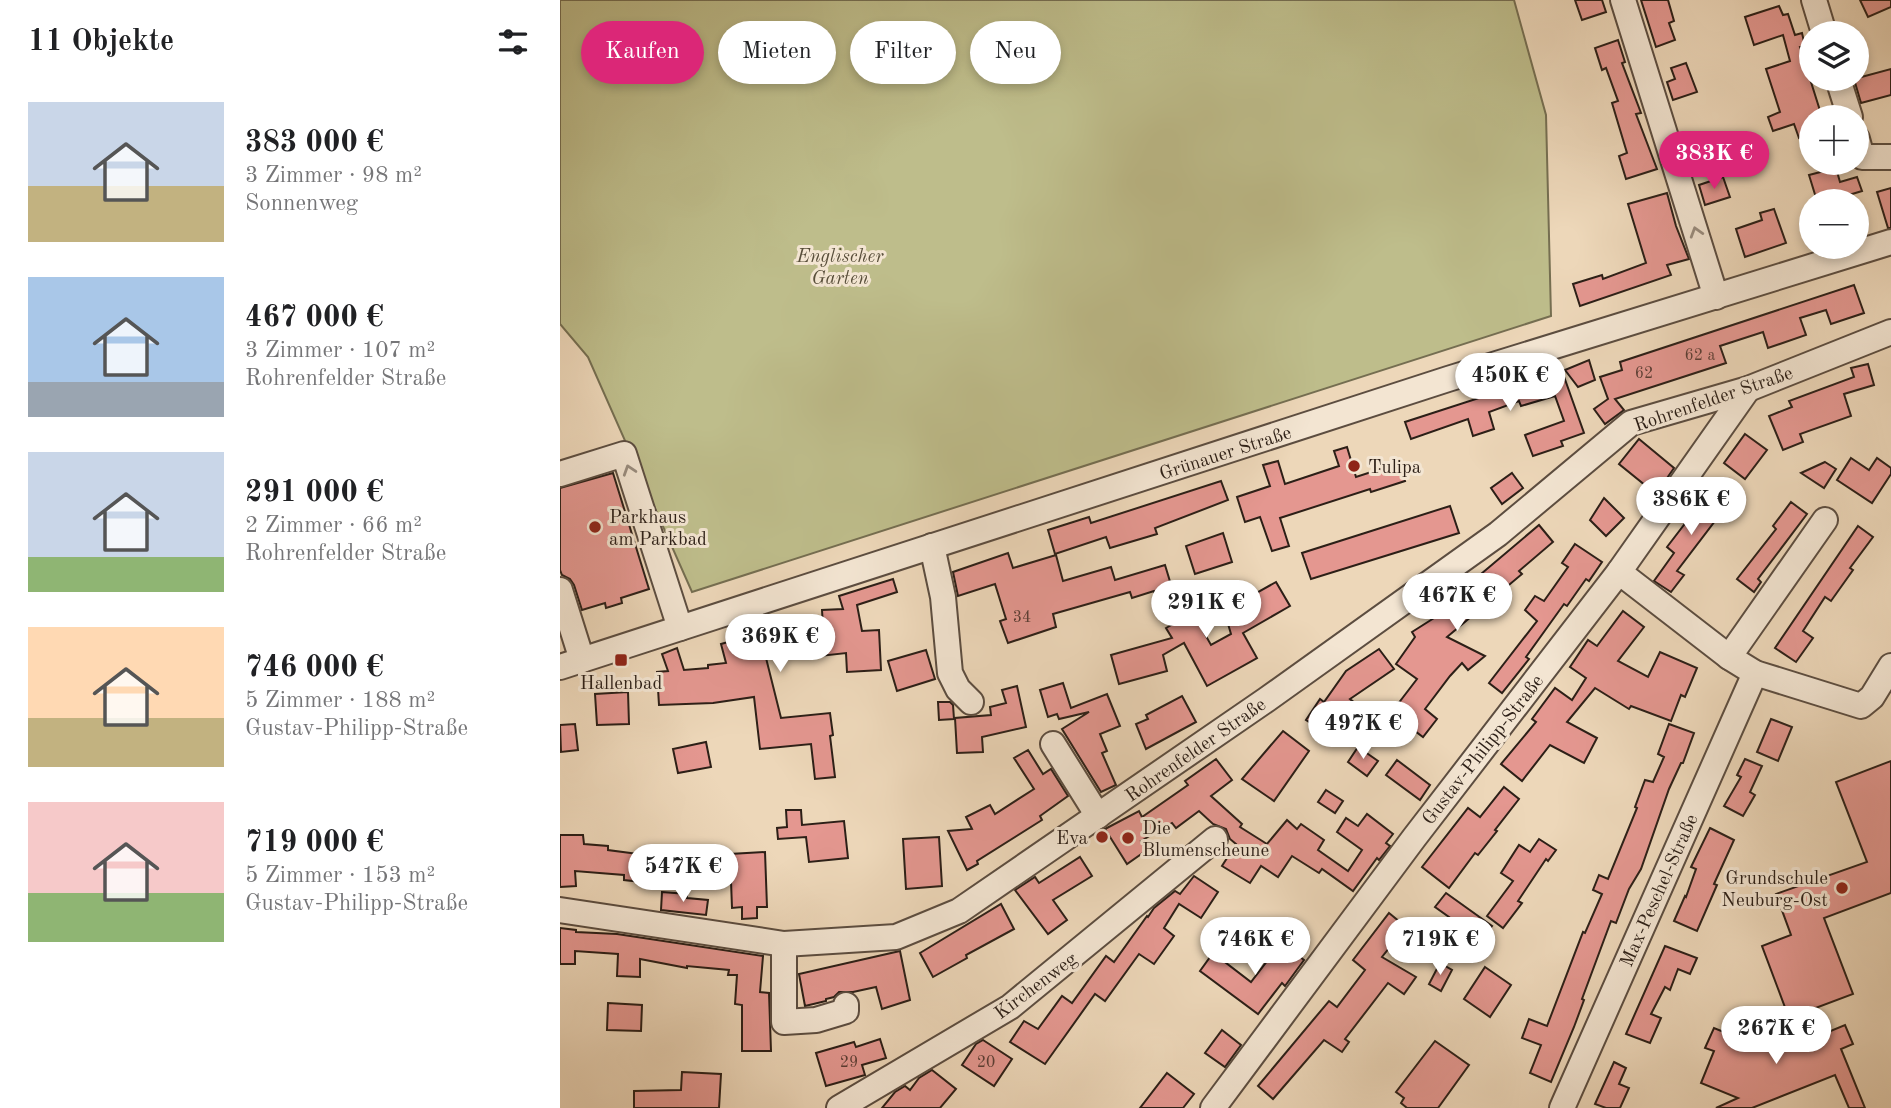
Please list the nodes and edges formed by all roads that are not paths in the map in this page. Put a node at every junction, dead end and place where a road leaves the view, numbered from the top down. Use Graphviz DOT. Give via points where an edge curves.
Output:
graph roads {
  1 [pos="1623,0"];
  2 [pos="1814,0"];
  3 [pos="1820,21"];
  4 [pos="1869,157"];
  5 [pos="1891,157"];
  6 [pos="1891,242"];
  7 [pos="1716,297"];
  8 [pos="1891,332"];
  9 [pos="1748,389"];
  10 [pos="560,474"];
  11 [pos="1825,520"];
  12 [pos="932,546"];
  13 [pos="1619,572"];
  14 [pos="560,590"];
  15 [pos="680,628"];
  16 [pos="1729,657"];
  17 [pos="571,664"];
  18 [pos="1891,666"];
  19 [pos="1755,673"];
  20 [pos="971,702"];
  21 [pos="1053,744"];
  22 [pos="1098,816"];
  23 [pos="1215,839"];
  24 [pos="560,910"];
  25 [pos="784,944"];
  26 [pos="846,1004"];
  27 [pos="839,1108"];
  28 [pos="1213,1108"];
  29 [pos="1562,1108"];
  7 -- 1 [label="street, one-way"];
  2 -- 3 [label="street"];
  4 -- 5 [label="street"];
  6 -- 7 [label="street, Grünauer Straße"];
  7 -- 12 [label="street, Grünauer Straße"];
  8 -- 9 [label="street, Rohrenfelder Straße"];
  9 -- 13 [label="street, Gustav-Philipp-Straße"];
  9 -- 22 [label="street, Rohrenfelder Straße" via="1631,423 1498,534"];
  15 -- 10 [label="street, one-way" via="624,454"];
  11 -- 16 [label="street"];
  12 -- 15 [label="street, Grünauer Straße"];
  12 -- 20 [label="street" via="943,597 950,673"];
  13 -- 16 [label="street"];
  13 -- 28 [label="street, Gustav-Philipp-Straße"];
  14 -- 17 [label="street"];
  15 -- 17 [label="street, Grünauer Straße"];
  16 -- 19 [label="street"];
  18 -- 19 [label="street" via="1861,706"];
  19 -- 29 [label="street, Max-Peschel-Straße"];
  21 -- 22 [label="street"];
  22 -- 25 [label="street, Rohrenfelder Straße" via="959,911 897,937"];
  23 -- 27 [label="street, Kirchenweg" via="1010,1007"];
  24 -- 25 [label="street, Rohrenfelder Straße"];
  25 -- 26 [label="street" via="784,1022 816,1020 846,1011"];
}
